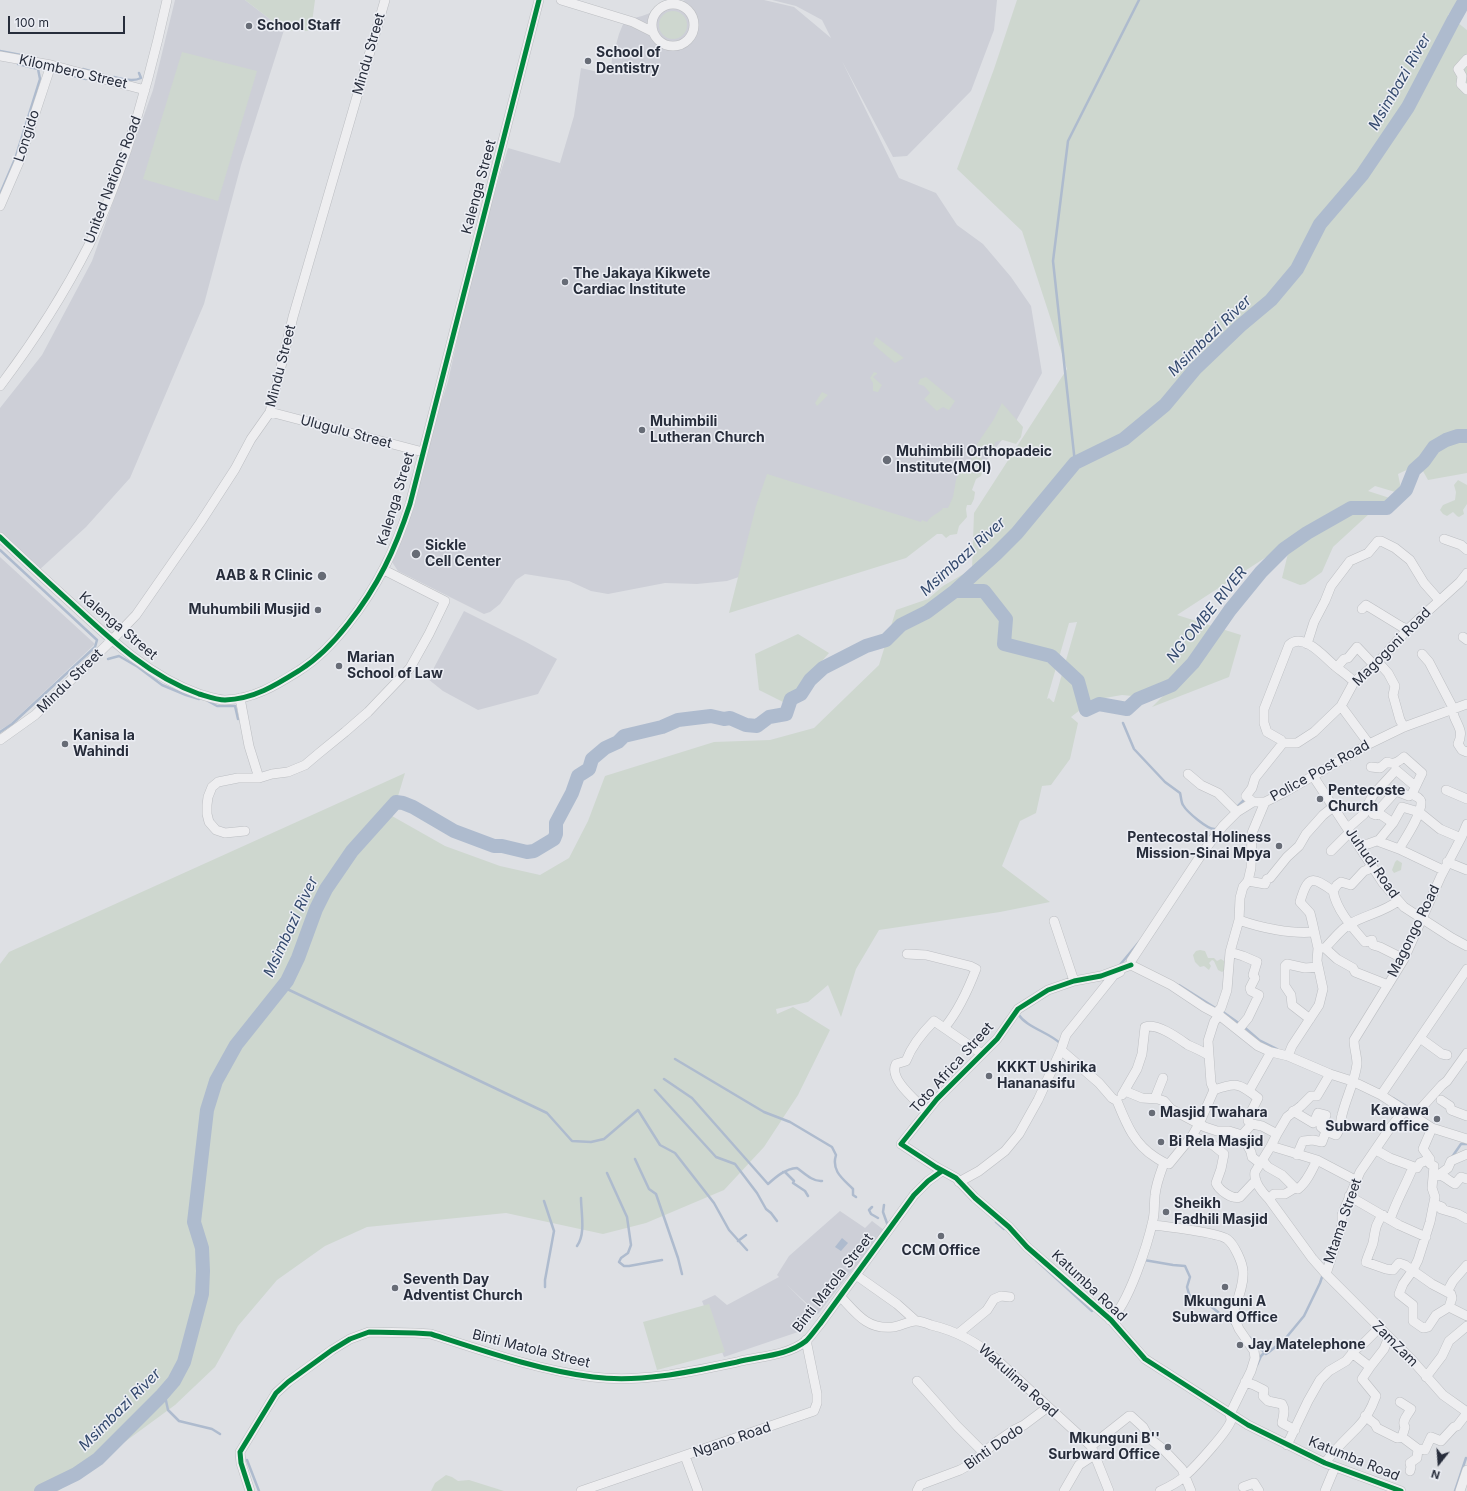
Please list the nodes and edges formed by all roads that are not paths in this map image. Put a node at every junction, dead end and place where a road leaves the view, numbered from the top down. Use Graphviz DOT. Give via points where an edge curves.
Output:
graph roads {
  1 [pos="167,0"];
  2 [pos="385,0"];
  3 [pos="539,0"];
  4 [pos="561,0"];
  5 [pos="654,14"];
  6 [pos="633,22"];
  7 [pos="653,32"];
  8 [pos="0,56"];
  9 [pos="1467,59"];
  10 [pos="50,65"];
  11 [pos="146,90"];
  12 [pos="1467,90"];
  13 [pos="0,206"];
  14 [pos="0,386"];
  15 [pos="270,412"];
  16 [pos="423,452"];
  17 [pos="0,537"];
  18 [pos="1444,538"];
  19 [pos="1467,550"];
  20 [pos="384,570"];
  21 [pos="1467,573"];
  22 [pos="1439,600"];
  23 [pos="1362,609"];
  24 [pos="1408,629"];
  25 [pos="112,640"];
  26 [pos="1307,644"];
  27 [pos="1422,654"];
  28 [pos="1376,663"];
  29 [pos="1336,667"];
  30 [pos="1354,682"];
  31 [pos="240,698"];
  32 [pos="1467,704"];
  33 [pos="1341,706"];
  34 [pos="1453,709"];
  35 [pos="1404,728"];
  36 [pos="0,740"];
  37 [pos="1283,743"];
  38 [pos="1369,744"];
  39 [pos="1467,752"];
  40 [pos="1371,768"];
  41 [pos="1188,774"];
  42 [pos="1313,776"];
  43 [pos="259,778"];
  44 [pos="1414,790"];
  45 [pos="1446,790"];
  46 [pos="1467,799"];
  47 [pos="1253,802"];
  48 [pos="1265,802"];
  49 [pos="1333,807"];
  50 [pos="1366,808"];
  51 [pos="1238,812"];
  52 [pos="1377,812"];
  53 [pos="1419,812"];
  54 [pos="1393,823"];
  55 [pos="1467,824"];
  56 [pos="1348,830"];
  57 [pos="245,831"];
  58 [pos="1461,838"];
  59 [pos="1379,840"];
  60 [pos="1358,844"];
  61 [pos="1399,849"];
  62 [pos="1331,851"];
  63 [pos="1372,865"];
  64 [pos="1445,866"];
  65 [pos="1467,870"];
  66 [pos="1248,881"];
  67 [pos="1333,891"];
  68 [pos="1398,901"];
  69 [pos="1421,918"];
  70 [pos="1239,920"];
  71 [pos="1054,921"];
  72 [pos="1349,924"];
  73 [pos="1314,932"];
  74 [pos="1467,946"];
  75 [pos="1322,948"];
  76 [pos="1230,952"];
  77 [pos="907,954"];
  78 [pos="1404,959"];
  79 [pos="1131,965"];
  80 [pos="1318,967"];
  81 [pos="1467,969"];
  82 [pos="1074,982"];
  83 [pos="1388,985"];
  84 [pos="1219,1015"];
  85 [pos="1310,1020"];
  86 [pos="945,1027"];
  87 [pos="1238,1030"];
  88 [pos="1420,1038"];
  89 [pos="1061,1050"];
  90 [pos="1271,1052"];
  91 [pos="1467,1053"];
  92 [pos="982,1054"];
  93 [pos="1208,1054"];
  94 [pos="1447,1055"];
  95 [pos="1288,1056"];
  96 [pos="1330,1074"];
  97 [pos="1163,1078"];
  98 [pos="1352,1081"];
  99 [pos="1214,1090"];
  100 [pos="1126,1091"];
  101 [pos="1249,1091"];
  102 [pos="1381,1095"];
  103 [pos="1155,1098"];
  104 [pos="1441,1100"];
  105 [pos="1117,1101"];
  106 [pos="1405,1110"];
  107 [pos="926,1111"];
  108 [pos="1293,1112"];
  109 [pos="1414,1116"];
  110 [pos="1467,1116"];
  111 [pos="1199,1124"];
  112 [pos="1252,1124"];
  113 [pos="1432,1128"];
  114 [pos="1326,1131"];
  115 [pos="1276,1134"];
  116 [pos="1242,1135"];
  117 [pos="1192,1136"];
  118 [pos="1467,1139"];
  119 [pos="901,1144"];
  120 [pos="1271,1146"];
  121 [pos="1376,1150"];
  122 [pos="1467,1154"];
  123 [pos="1297,1155"];
  124 [pos="1430,1159"];
  125 [pos="1317,1160"];
  126 [pos="1262,1162"];
  127 [pos="1164,1163"];
  128 [pos="1413,1167"];
  129 [pos="942,1171"];
  130 [pos="1437,1176"];
  131 [pos="1467,1179"];
  132 [pos="1256,1180"];
  133 [pos="1357,1180"];
  134 [pos="959,1182"];
  135 [pos="1295,1188"];
  136 [pos="1349,1196"];
  137 [pos="1268,1199"];
  138 [pos="1434,1204"];
  139 [pos="1386,1218"];
  140 [pos="1467,1219"];
  141 [pos="1152,1225"];
  142 [pos="1426,1237"];
  143 [pos="1467,1265"];
  144 [pos="1413,1270"];
  145 [pos="1326,1274"];
  146 [pos="856,1275"];
  147 [pos="1447,1292"];
  148 [pos="840,1296"];
  149 [pos="1010,1297"];
  150 [pos="1449,1307"];
  151 [pos="1467,1316"];
  152 [pos="1110,1320"];
  153 [pos="916,1321"];
  154 [pos="1379,1328"];
  155 [pos="1465,1330"];
  156 [pos="959,1334"];
  157 [pos="1389,1337"];
  158 [pos="806,1340"];
  159 [pos="1352,1353"];
  160 [pos="1370,1367"];
  161 [pos="1426,1377"];
  162 [pos="916,1381"];
  163 [pos="1245,1382"];
  164 [pos="1400,1402"];
  165 [pos="1048,1408"];
  166 [pos="1467,1412"];
  167 [pos="1366,1416"];
  168 [pos="1230,1418"];
  169 [pos="1295,1430"];
  170 [pos="1402,1437"];
  171 [pos="1287,1445"];
  172 [pos="1418,1449"];
  173 [pos="1093,1450"];
  174 [pos="984,1453"];
  175 [pos="686,1456"];
  176 [pos="1325,1463"];
  177 [pos="1335,1467"];
  178 [pos="1467,1470"];
  179 [pos="1410,1471"];
  180 [pos="1186,1476"];
  181 [pos="1243,1487"];
  182 [pos="250,1491"];
  183 [pos="581,1491"];
  184 [pos="698,1491"];
  185 [pos="917,1491"];
  186 [pos="1064,1491"];
  187 [pos="1109,1491"];
  188 [pos="1160,1491"];
  189 [pos="1191,1491"];
  190 [pos="1259,1491"];
  191 [pos="1325,1491"];
  192 [pos="1401,1491"];
  193 [pos="1460,1491"];
  1 -- 11 [label="street, United Nations Road"];
  2 -- 15 [label="street, Mindu Street" via="293,316"];
  3 -- 16 [label="street, Kalenga Street"];
  4 -- 6 [label="street"];
  5 -- 6 [label="street" via="644,20"];
  5 -- 7 [label="street" via="651,26"];
  5 -- 7 [label="street" via="665,4 680,4 692,16 694,29 688,40 676,46 664,44"];
  6 -- 7 [label="street"];
  8 -- 10 [label="street, Kilombero Street"];
  9 -- 12 [label="street" via="1458,69 1462,76 1461,84"];
  10 -- 11 [label="street, Kilombero Street"];
  10 -- 13 [label="street, Longido" via="19,162"];
  11 -- 14 [label="street, United Nations Road" via="105,210 89,245 50,315"];
  15 -- 16 [label="street, Ulugulu Street"];
  15 -- 25 [label="street, Mindu Street" via="163,578 136,615"];
  16 -- 20 [label="street, Kalenga Street" via="410,504"];
  17 -- 25 [label="street, Kalenga Street"];
  18 -- 19 [label="street"];
  20 -- 31 [label="street, Kalenga Street" via="365,603 326,651 272,687"];
  20 -- 43 [label="street" via="445,601 410,668 368,712 305,765 288,772"];
  21 -- 22 [label="street, Magogoni Road"];
  22 -- 24 [label="street, Magogoni Road"];
  22 -- 26 [label="street" via="1424,583 1410,560 1395,548 1378,541 1368,553 1350,561 1331,586"];
  23 -- 24 [label="street" via="1366,605"];
  24 -- 28 [label="street, Magogoni Road"];
  25 -- 31 [label="street, Kalenga Street" via="154,672 182,688 224,700"];
  25 -- 36 [label="street, Mindu Street" via="35,715"];
  26 -- 29 [label="street" via="1322,653"];
  26 -- 37 [label="street" via="1299,640 1289,644 1264,709 1267,732"];
  27 -- 34 [label="street" via="1429,662"];
  28 -- 29 [label="street" via="1357,647"];
  28 -- 30 [label="street, Magogoni Road"];
  28 -- 35 [label="street" via="1388,673 1395,686 1393,695"];
  29 -- 30 [label="street"];
  30 -- 33 [label="street, Magogoni Road"];
  31 -- 43 [label="street" via="249,746"];
  32 -- 34 [label="street, Police Post Road"];
  33 -- 37 [label="street, Magogoni Road" via="1314,732 1297,742"];
  33 -- 38 [label="street"];
  34 -- 35 [label="street, Police Post Road"];
  34 -- 39 [label="street" via="1460,729 1458,744"];
  35 -- 38 [label="street, Police Post Road"];
  37 -- 47 [label="street" via="1255,778 1246,796"];
  38 -- 42 [label="street, Police Post Road"];
  40 -- 44 [label="street" via="1380,768 1387,762 1397,763 1404,757 1422,773"];
  41 -- 51 [label="street" via="1201,785 1218,793"];
  42 -- 48 [label="street, Police Post Road"];
  42 -- 49 [label="street, Juhudi Road"];
  43 -- 57 [label="street" via="238,778 218,782 208,797 207,814 209,822 216,830 225,833"];
  44 -- 50 [label="street" via="1396,770"];
  44 -- 52 [label="street" via="1409,796 1396,791"];
  44 -- 53 [label="street" via="1421,803"];
  45 -- 46 [label="street"];
  47 -- 48 [label="street, Police Post Road"];
  47 -- 51 [label="street, Police Post Road"];
  48 -- 66 [label="street" via="1252,833"];
  49 -- 56 [label="street, Juhudi Road"];
  49 -- 66 [label="street" via="1323,814 1306,834 1300,846 1287,857 1265,884"];
  50 -- 52 [label="street" via="1374,815"];
  50 -- 56 [label="street" via="1364,814"];
  51 -- 79 [label="street, Police Post Road" via="1223,826 1203,852 1131,961"];
  52 -- 54 [label="street"];
  53 -- 54 [label="street" via="1402,808"];
  53 -- 58 [label="street" via="1440,829"];
  53 -- 61 [label="street"];
  54 -- 59 [label="street"];
  55 -- 58 [label="street, Magongo Road"];
  56 -- 60 [label="street, Juhudi Road"];
  56 -- 62 [label="street"];
  58 -- 64 [label="street, Magongo Road"];
  59 -- 60 [label="street"];
  59 -- 61 [label="street"];
  60 -- 63 [label="street, Juhudi Road"];
  61 -- 64 [label="street"];
  63 -- 67 [label="street" via="1351,885 1341,882"];
  63 -- 68 [label="street, Juhudi Road"];
  64 -- 65 [label="street"];
  64 -- 69 [label="street, Magongo Road"];
  66 -- 70 [label="street" via="1240,898"];
  67 -- 72 [label="street" via="1334,898"];
  67 -- 73 [label="street" via="1318,880 1314,880 1310,881 1303,894 1300,902 1310,914"];
  68 -- 69 [label="street, Juhudi Road"];
  68 -- 72 [label="street"];
  69 -- 74 [label="street, Juhudi Road"];
  69 -- 78 [label="street, Magongo Road"];
  70 -- 73 [label="street" via="1302,933"];
  70 -- 76 [label="street"];
  71 -- 82 [label="street"];
  72 -- 75 [label="street"];
  72 -- 78 [label="street" via="1365,942 1372,940 1373,945"];
  73 -- 75 [label="street"];
  75 -- 80 [label="street" via="1317,961"];
  75 -- 83 [label="street" via="1353,968 1355,972"];
  76 -- 84 [label="street" via="1228,990"];
  76 -- 87 [label="street" via="1257,962 1253,975 1255,978 1250,988 1259,995 1248,1018"];
  77 -- 86 [label="street" via="926,955 976,969 954,1016"];
  78 -- 83 [label="street, Magongo Road"];
  79 -- 82 [label="street, Toto Africa Street"];
  79 -- 84 [label="street" via="1171,985"];
  79 -- 89 [label="street" via="1114,975 1066,1035"];
  80 -- 85 [label="street" via="1323,989 1319,1005"];
  80 -- 85 [label="street" via="1305,968 1287,964 1285,966 1285,986 1291,994 1292,1005"];
  81 -- 88 [label="street"];
  82 -- 92 [label="street, Toto Africa Street" via="1048,990 1018,1009 997,1039"];
  83 -- 98 [label="street, Magongo Road" via="1354,1040 1357,1062"];
  84 -- 87 [label="street"];
  84 -- 93 [label="street" via="1208,1041"];
  85 -- 95 [label="street"];
  86 -- 92 [label="street"];
  86 -- 107 [label="street" via="934,1021 916,1040 906,1061 894,1067 897,1080"];
  87 -- 90 [label="street" via="1258,1046"];
  88 -- 94 [label="street"];
  88 -- 102 [label="street"];
  89 -- 105 [label="street"];
  89 -- 134 [label="street" via="1038,1100 1006,1151"];
  90 -- 95 [label="street"];
  90 -- 101 [label="street"];
  91 -- 109 [label="street" via="1448,1081"];
  92 -- 107 [label="street, Toto Africa Street"];
  93 -- 99 [label="street"];
  93 -- 100 [label="street" via="1170,1033 1145,1027 1138,1069"];
  95 -- 96 [label="street"];
  96 -- 98 [label="street"];
  96 -- 108 [label="street" via="1317,1096 1311,1096"];
  97 -- 103 [label="street"];
  98 -- 102 [label="street"];
  98 -- 114 [label="street, Magongo Road" via="1338,1132 1336,1135"];
  99 -- 101 [label="street" via="1231,1084"];
  99 -- 111 [label="street"];
  100 -- 103 [label="street" via="1142,1098"];
  100 -- 105 [label="street"];
  101 -- 112 [label="street" via="1258,1098 1248,1118"];
  102 -- 106 [label="street"];
  103 -- 111 [label="street"];
  104 -- 110 [label="street" via="1450,1106 1451,1110"];
  105 -- 127 [label="street" via="1132,1134 1150,1154"];
  106 -- 109 [label="street"];
  106 -- 121 [label="street, Mtama Street"];
  107 -- 119 [label="street, Toto Africa Street"];
  108 -- 114 [label="street" via="1313,1123 1318,1113 1326,1115 1321,1127"];
  108 -- 115 [label="street" via="1287,1116"];
  109 -- 113 [label="street"];
  111 -- 116 [label="street" via="1217,1131"];
  111 -- 117 [label="street"];
  112 -- 115 [label="street"];
  112 -- 116 [label="street"];
  113 -- 118 [label="street"];
  113 -- 124 [label="street" via="1423,1149"];
  114 -- 123 [label="street" via="1322,1142 1303,1141"];
  115 -- 120 [label="street"];
  116 -- 126 [label="street" via="1252,1157"];
  117 -- 127 [label="street" via="1169,1164"];
  117 -- 132 [label="street" via="1213,1145 1224,1154 1216,1183 1226,1193 1238,1198"];
  119 -- 129 [label="street, Katumba Road"];
  120 -- 123 [label="street"];
  120 -- 126 [label="street"];
  121 -- 128 [label="street"];
  121 -- 133 [label="street, Mtama Street"];
  122 -- 130 [label="street" via="1451,1161 1448,1168"];
  123 -- 125 [label="street"];
  124 -- 128 [label="street" via="1420,1163 1417,1168"];
  124 -- 130 [label="street"];
  125 -- 133 [label="street"];
  125 -- 135 [label="street" via="1305,1182 1298,1189"];
  126 -- 132 [label="street" via="1254,1175"];
  126 -- 135 [label="street" via="1282,1175"];
  127 -- 141 [label="street" via="1155,1194"];
  128 -- 139 [label="street" via="1407,1183"];
  129 -- 134 [label="street, Katumba Road"];
  129 -- 146 [label="street, Binti Matola Street" via="907,1203"];
  130 -- 131 [label="street" via="1454,1184 1461,1177"];
  130 -- 138 [label="street" via="1432,1188"];
  132 -- 137 [label="street, ZamZam"];
  133 -- 136 [label="street, Mtama Street"];
  134 -- 152 [label="street, Katumba Road" via="1027,1247"];
  135 -- 137 [label="street" via="1286,1194 1274,1194"];
  136 -- 139 [label="street"];
  136 -- 145 [label="street, Mtama Street"];
  137 -- 145 [label="street, ZamZam"];
  138 -- 140 [label="street"];
  138 -- 142 [label="street"];
  139 -- 142 [label="street"];
  139 -- 144 [label="street" via="1379,1221 1366,1262 1393,1270 1400,1263"];
  141 -- 152 [label="street" via="1125,1300"];
  141 -- 163 [label="street" via="1216,1235 1227,1239 1233,1246 1243,1271 1233,1313 1234,1320 1254,1351 1255,1358"];
  142 -- 144 [label="street"];
  143 -- 147 [label="street"];
  144 -- 147 [label="street"];
  144 -- 150 [label="street" via="1398,1292 1413,1306 1413,1322 1423,1328 1428,1327 1436,1315"];
  145 -- 154 [label="street, ZamZam"];
  146 -- 148 [label="street, Binti Matola Street"];
  146 -- 153 [label="street, Wakulima Road"];
  147 -- 150 [label="street" via="1452,1296"];
  148 -- 153 [label="street, Wakulima Road" via="865,1322 879,1327 893,1327"];
  148 -- 158 [label="street, Binti Matola Street"];
  149 -- 156 [label="street" via="1001,1296 994,1300 987,1310"];
  150 -- 151 [label="street"];
  152 -- 168 [label="street, Katumba Road" via="1145,1359"];
  153 -- 156 [label="street, Wakulima Road"];
  154 -- 157 [label="street, ZamZam"];
  154 -- 159 [label="street"];
  155 -- 161 [label="street" via="1449,1341 1442,1356"];
  156 -- 165 [label="street, Wakulima Road" via="988,1352"];
  157 -- 160 [label="street" via="1384,1349"];
  157 -- 161 [label="street, ZamZam"];
  158 -- 175 [label="street, Ngano Road" via="817,1394 814,1411"];
  158 -- 182 [label="street, Binti Matola Street" via="791,1350 687,1373 626,1378 594,1377 560,1371 431,1334 369,1332 350,1339 332,1350 276,1393 240,1452"];
  159 -- 160 [label="street"];
  159 -- 169 [label="street" via="1346,1361 1320,1380"];
  160 -- 167 [label="street" via="1362,1380 1376,1396"];
  161 -- 166 [label="street, ZamZam" via="1443,1395"];
  162 -- 174 [label="street"];
  163 -- 168 [label="street"];
  163 -- 169 [label="street" via="1264,1390 1263,1396 1266,1400 1282,1404 1282,1423"];
  164 -- 170 [label="street" via="1411,1409 1404,1420"];
  165 -- 173 [label="street, Wakulima Road"];
  165 -- 174 [label="street, Binti Dodo"];
  166 -- 172 [label="street" via="1444,1440 1431,1437 1425,1450"];
  167 -- 170 [label="street" via="1382,1431 1397,1438"];
  167 -- 176 [label="street"];
  168 -- 171 [label="street, Katumba Road"];
  168 -- 180 [label="street" via="1218,1440"];
  169 -- 171 [label="street"];
  170 -- 172 [label="street"];
  171 -- 176 [label="street, Katumba Road"];
  172 -- 179 [label="street" via="1417,1458 1410,1462"];
  173 -- 180 [label="street" via="1122,1420 1131,1416"];
  173 -- 186 [label="street" via="1079,1465"];
  173 -- 187 [label="street"];
  174 -- 185 [label="street, Binti Dodo" via="960,1470 920,1485"];
  175 -- 183 [label="street, Ngano Road"];
  175 -- 184 [label="street"];
  176 -- 177 [label="street, Katumba Road"];
  177 -- 191 [label="street"];
  177 -- 192 [label="street, Katumba Road"];
  178 -- 193 [label="street"];
  180 -- 188 [label="street"];
  180 -- 189 [label="street"];
  181 -- 190 [label="street" via="1254,1483"];
}
